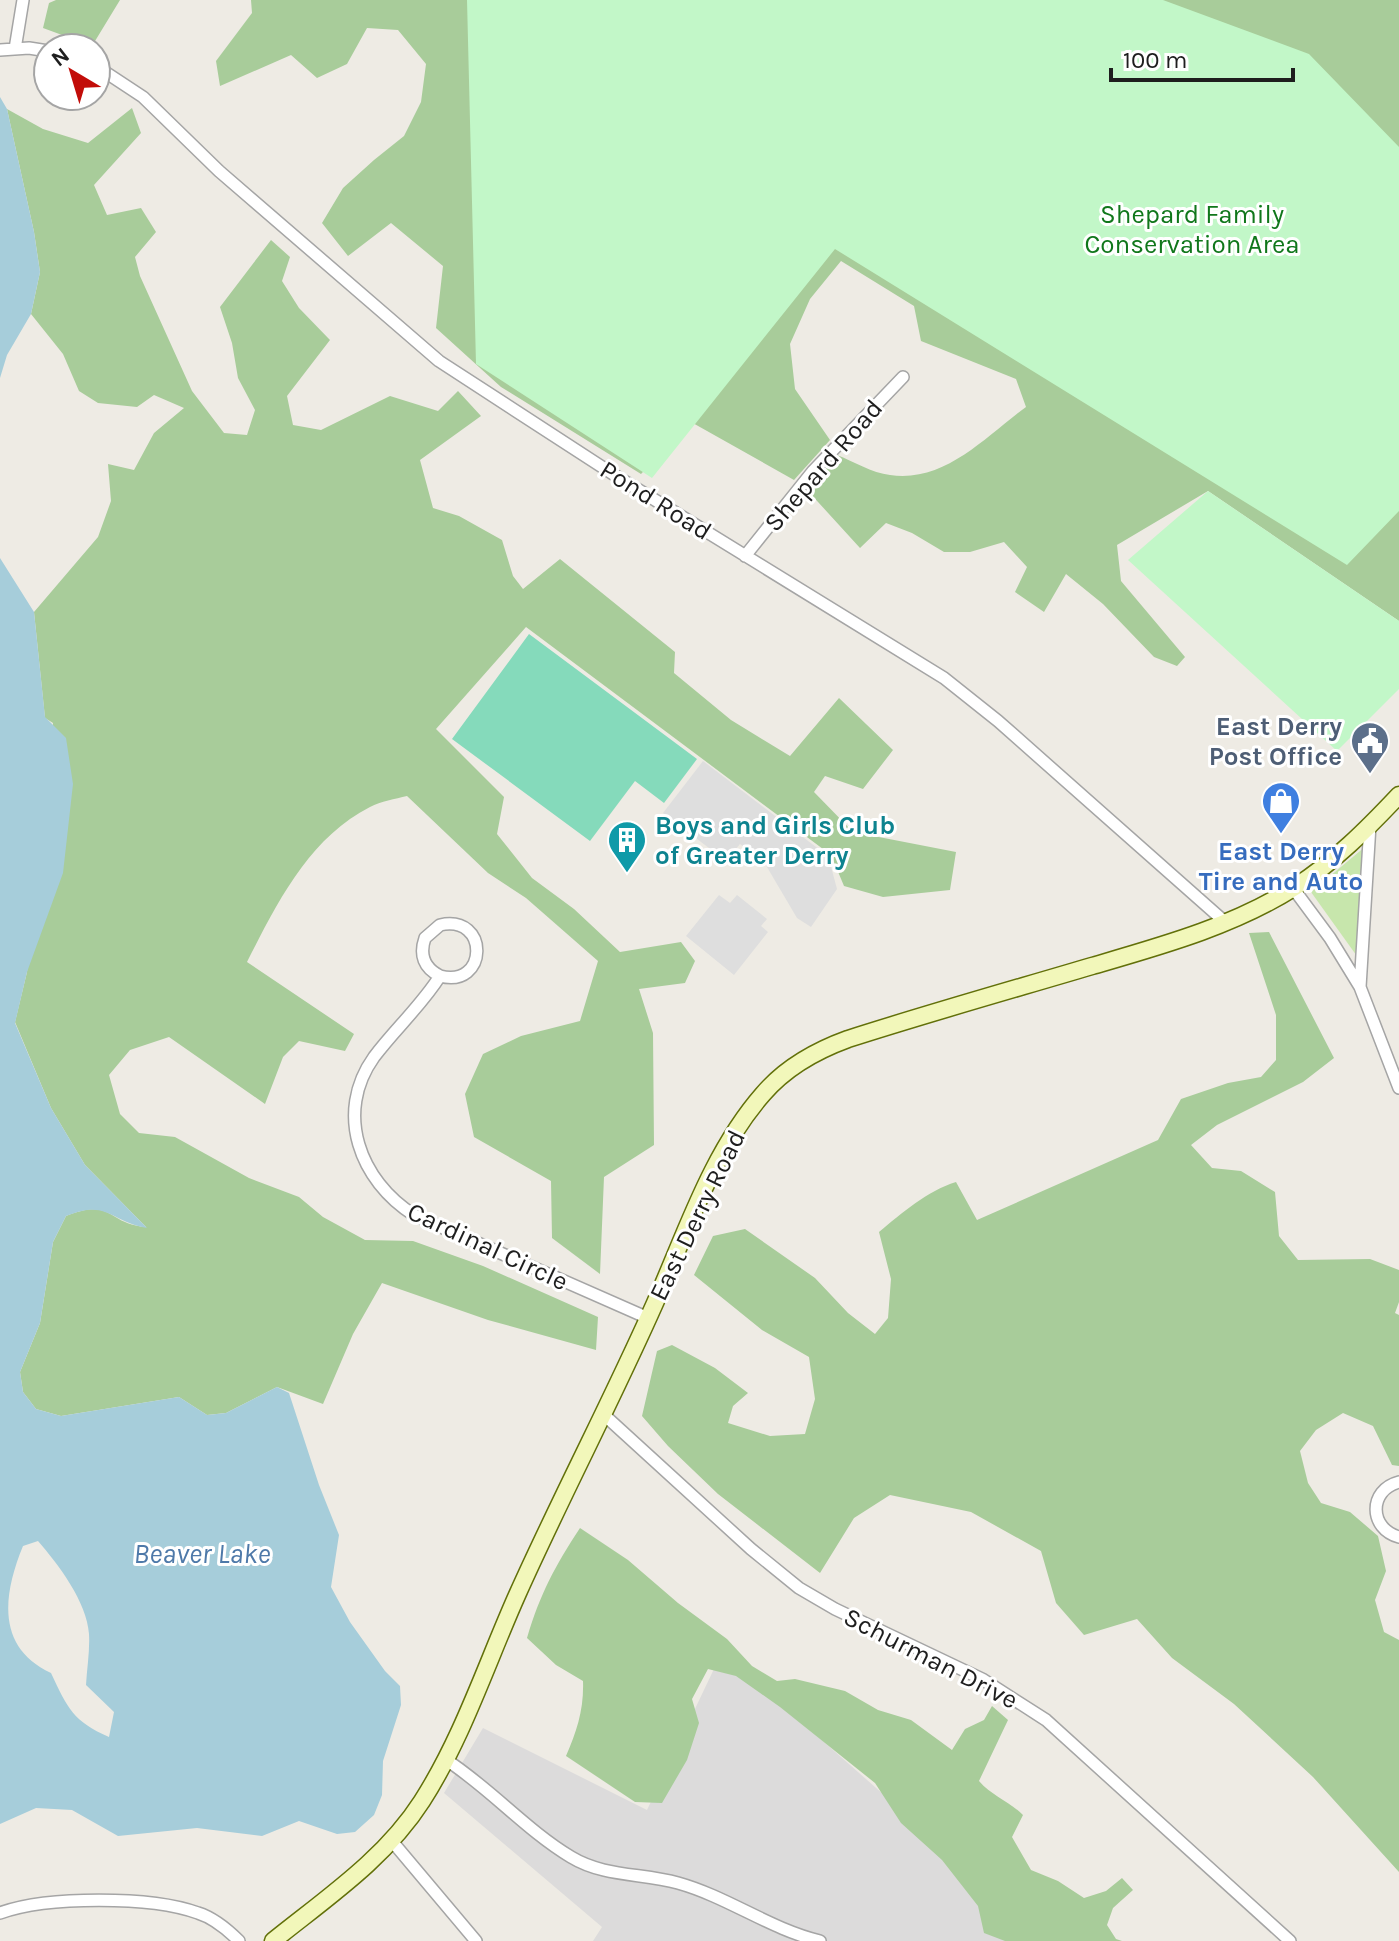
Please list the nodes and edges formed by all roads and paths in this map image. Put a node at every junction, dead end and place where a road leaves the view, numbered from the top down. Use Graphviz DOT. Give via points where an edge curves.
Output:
graph roads {
  1 [pos="23,0"];
  2 [pos="15,49"];
  3 [pos="0,50"];
  4 [pos="32,50"];
  5 [pos="112,77"];
  6 [pos="903,377"];
  7 [pos="745,556"];
  8 [pos="1399,795"];
  9 [pos="1370,825"];
  10 [pos="1293,888"];
  11 [pos="1225,922"];
  12 [pos="440,976"];
  13 [pos="1360,987"];
  14 [pos="1399,1088"];
  15 [pos="648,1318"];
  16 [pos="602,1413"];
  17 [pos="1399,1482"];
  18 [pos="1399,1537"];
  19 [pos="445,1759"];
  20 [pos="391,1840"];
  21 [pos="0,1913"];
  22 [pos="239,1941"];
  23 [pos="273,1941"];
  24 [pos="476,1941"];
  25 [pos="820,1941"];
  26 [pos="1290,1941"];
  1 -- 2 [label="street"];
  2 -- 3 [label="street"];
  2 -- 4 [label="street"];
  5 -- 7 [label="street, Pond Road" via="143,97 219,171 439,361"];
  6 -- 7 [label="street, Shepard Road" via="813,471"];
  7 -- 11 [label="street, Pond Road" via="960,690"];
  8 -- 9 [label="street, East Derry Road"];
  9 -- 10 [label="street, East Derry Road"];
  9 -- 13 [label="street"];
  10 -- 11 [label="street, East Derry Road"];
  10 -- 13 [label="street"];
  11 -- 15 [label="street, East Derry Road" via="848,1039 795,1064 763,1094 737,1130"];
  12 -- 12 [label="street" via="461,976 475,961 475,940 460,925 440,925 425,938 425,963"];
  12 -- 15 [label="street, Cardinal Circle" via="374,1057 361,1081 356,1129 373,1178 414,1215"];
  13 -- 14 [label="street"];
  15 -- 16 [label="street, East Derry Road"];
  16 -- 19 [label="street, East Derry Road"];
  16 -- 26 [label="street, Schurman Drive" via="799,1588 982,1679 1046,1720"];
  17 -- 18 [label="street" via="1379,1495 1375,1512 1382,1527"];
  19 -- 20 [label="street, East Derry Road"];
  19 -- 25 [label="street" via="587,1866 679,1884"];
  20 -- 23 [label="street, East Derry Road"];
  20 -- 24 [label="street"];
  21 -- 22 [label="street" via="74,1902 153,1904 199,1913"];
}
